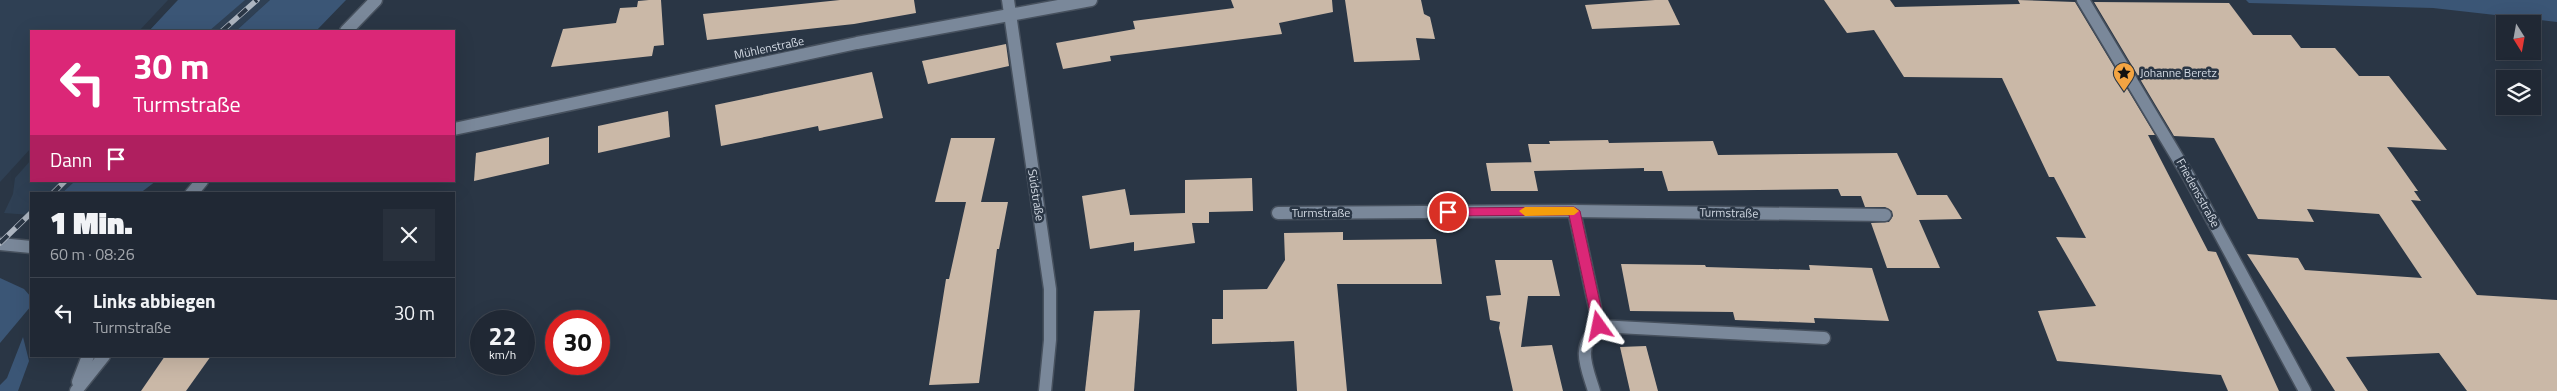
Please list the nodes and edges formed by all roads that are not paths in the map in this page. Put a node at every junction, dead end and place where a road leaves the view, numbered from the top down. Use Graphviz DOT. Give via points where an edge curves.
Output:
graph roads {
  1 [pos="376,0"];
  2 [pos="1008,0"];
  3 [pos="1091,0"];
  4 [pos="2083,0"];
  5 [pos="1009,14"];
  6 [pos="347,30"];
  7 [pos="455,129"];
  8 [pos="1574,211"];
  9 [pos="1278,214"];
  10 [pos="1885,215"];
  11 [pos="0,244"];
  12 [pos="30,247"];
  13 [pos="1599,326"];
  14 [pos="1824,338"];
  15 [pos="88,357"];
  16 [pos="103,357"];
  17 [pos="75,391"];
  18 [pos="1045,391"];
  19 [pos="1594,391"];
  20 [pos="2305,391"];
  1 -- 6 [label="street"];
  2 -- 5 [label="street, Südstraße"];
  3 -- 5 [label="street, Mühlenstraße"];
  4 -- 20 [label="street, Friedensstraße" via="2190,178"];
  5 -- 7 [label="street, Mühlenstraße"];
  5 -- 18 [label="street, Südstraße" via="1050,289"];
  8 -- 9 [label="street, Turmstraße"];
  8 -- 10 [label="street, Turmstraße"];
  8 -- 13 [label="street"];
  11 -- 12 [label="street"];
  13 -- 14 [label="street"];
  13 -- 19 [label="street" via="1584,344"];
  15 -- 17 [label="street"];
  16 -- 17 [label="street"];
}
